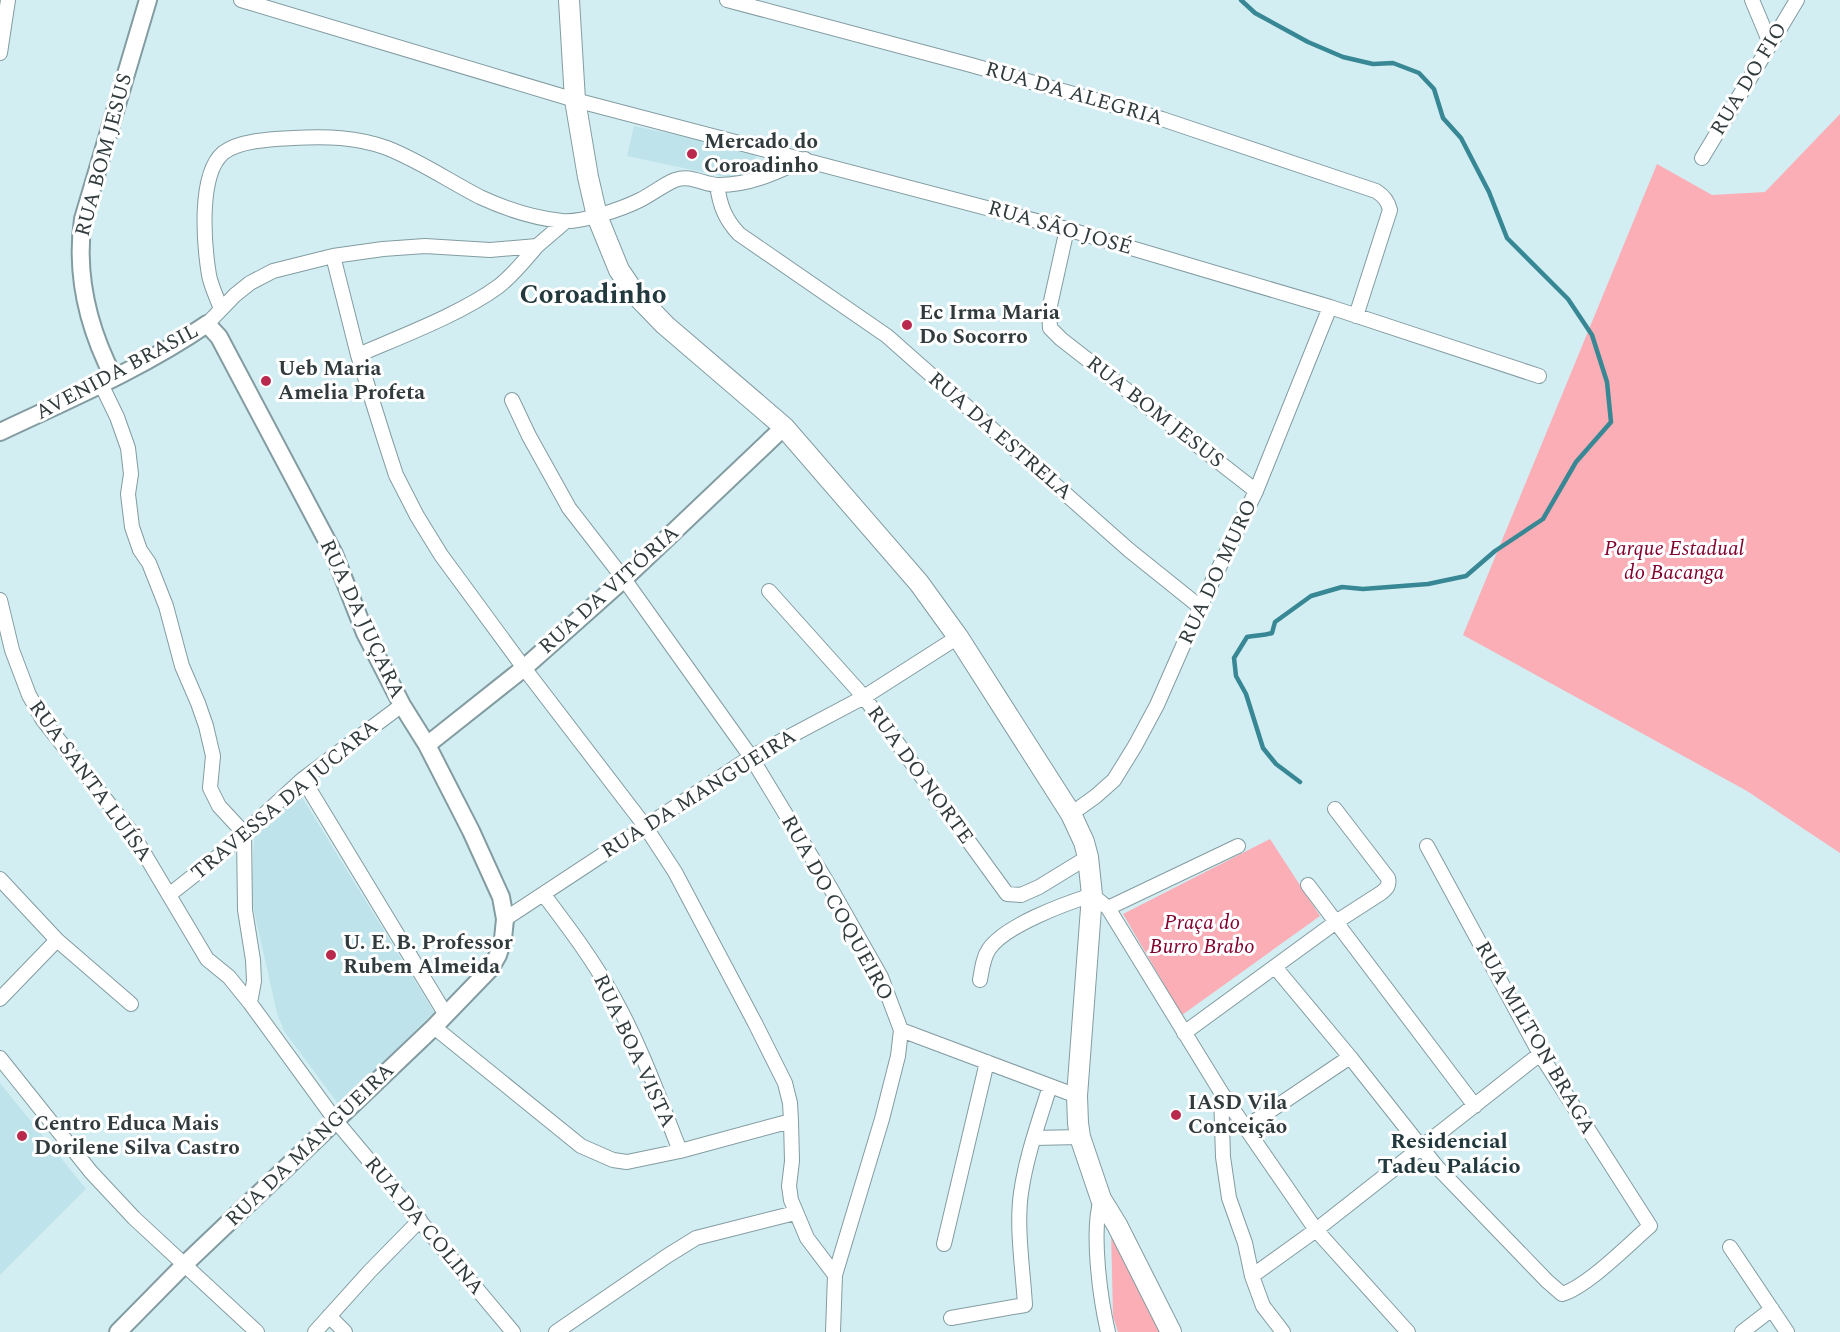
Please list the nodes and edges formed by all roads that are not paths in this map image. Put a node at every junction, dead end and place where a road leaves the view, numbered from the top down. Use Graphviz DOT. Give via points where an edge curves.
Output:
graph roads {
  1 [pos="8,0"];
  2 [pos="148,0"];
  3 [pos="241,0"];
  4 [pos="569,0"];
  5 [pos="727,0"];
  6 [pos="1752,0"];
  7 [pos="1797,0"];
  8 [pos="1770,43"];
  9 [pos="0,53"];
  10 [pos="575,100"];
  11 [pos="1702,158"];
  12 [pos="805,159"];
  13 [pos="717,185"];
  14 [pos="597,216"];
  15 [pos="565,222"];
  16 [pos="1067,229"];
  17 [pos="537,246"];
  18 [pos="333,256"];
  19 [pos="1329,307"];
  20 [pos="221,309"];
  21 [pos="1356,316"];
  22 [pos="207,324"];
  23 [pos="358,355"];
  24 [pos="1539,376"];
  25 [pos="108,381"];
  26 [pos="512,400"];
  27 [pos="784,427"];
  28 [pos="0,432"];
  29 [pos="1256,491"];
  30 [pos="624,579"];
  31 [pos="769,591"];
  32 [pos="0,600"];
  33 [pos="1200,607"];
  34 [pos="958,637"];
  35 [pos="524,668"];
  36 [pos="864,697"];
  37 [pos="402,705"];
  38 [pos="427,745"];
  39 [pos="750,757"];
  40 [pos="303,779"];
  41 [pos="1335,809"];
  42 [pos="1071,814"];
  43 [pos="645,826"];
  44 [pos="243,832"];
  45 [pos="1238,846"];
  46 [pos="1427,846"];
  47 [pos="1088,857"];
  48 [pos="0,879"];
  49 [pos="1308,885"];
  50 [pos="169,895"];
  51 [pos="544,895"];
  52 [pos="1092,895"];
  53 [pos="1108,908"];
  54 [pos="505,919"];
  55 [pos="1336,922"];
  56 [pos="57,939"];
  57 [pos="498,955"];
  58 [pos="1275,968"];
  59 [pos="980,980"];
  60 [pos="0,999"];
  61 [pos="250,1003"];
  62 [pos="131,1004"];
  63 [pos="440,1021"];
  64 [pos="901,1030"];
  65 [pos="1184,1033"];
  66 [pos="1540,1054"];
  67 [pos="1350,1057"];
  68 [pos="0,1058"];
  69 [pos="987,1062"];
  70 [pos="1050,1086"];
  71 [pos="1221,1092"];
  72 [pos="1077,1096"];
  73 [pos="1475,1106"];
  74 [pos="336,1121"];
  75 [pos="791,1121"];
  76 [pos="1246,1127"];
  77 [pos="1080,1137"];
  78 [pos="1034,1138"];
  79 [pos="1420,1147"];
  80 [pos="680,1151"];
  81 [pos="1101,1199"];
  82 [pos="795,1213"];
  83 [pos="420,1220"];
  84 [pos="1316,1230"];
  85 [pos="944,1244"];
  86 [pos="1730,1247"];
  87 [pos="185,1264"];
  88 [pos="835,1275"];
  89 [pos="1252,1276"];
  90 [pos="1772,1309"];
  91 [pos="329,1316"];
  92 [pos="951,1318"];
  93 [pos="118,1332"];
  94 [pos="257,1332"];
  95 [pos="315,1332"];
  96 [pos="345,1332"];
  97 [pos="513,1332"];
  98 [pos="556,1332"];
  99 [pos="833,1332"];
  100 [pos="1107,1332"];
  101 [pos="1171,1332"];
  102 [pos="1283,1332"];
  103 [pos="1408,1332"];
  104 [pos="1742,1332"];
  105 [pos="1787,1332"];
  1 -- 9 [label="street"];
  2 -- 25 [label="street, RUA BOM JESUS" via="82,219 79,250 84,296"];
  3 -- 10 [label="street, RUA SÃO JOSÉ"];
  4 -- 10 [label="main road"];
  5 -- 21 [label="street, RUA DA ALEGRIA" via="1162,119 1376,190 1384,196 1390,210"];
  6 -- 8 [label="street"];
  7 -- 8 [label="street, RUA DO FIO"];
  8 -- 11 [label="street, RUA DO FIO"];
  10 -- 12 [label="street, RUA SÃO JOSÉ"];
  10 -- 14 [label="main road"];
  12 -- 13 [label="street" via="750,182"];
  12 -- 16 [label="street, RUA SÃO JOSÉ"];
  13 -- 14 [label="street" via="691,177 676,180 641,200"];
  13 -- 33 [label="street, RUA DA ESTRELA" via="728,222 739,234 887,336"];
  14 -- 15 [label="street"];
  14 -- 27 [label="main road" via="619,270 636,295"];
  15 -- 17 [label="street"];
  15 -- 20 [label="street" via="519,213 388,148 362,140 324,136 238,145 213,166 206,185 209,276"];
  16 -- 19 [label="street, RUA SÃO JOSÉ"];
  16 -- 29 [label="street, RUA BOM JESUS" via="1049,310 1050,328"];
  17 -- 18 [label="street, AVENIDA BRASIL" via="490,250 425,246"];
  17 -- 23 [label="street" via="498,286 452,313"];
  18 -- 20 [label="street, AVENIDA BRASIL" via="273,271 250,282"];
  18 -- 23 [label="street"];
  19 -- 21 [label="street, RUA SÃO JOSÉ"];
  19 -- 29 [label="street, RUA DO MURO"];
  20 -- 22 [label="street, AVENIDA BRASIL"];
  21 -- 24 [label="street, RUA SÃO JOSÉ"];
  22 -- 25 [label="street, AVENIDA BRASIL"];
  22 -- 37 [label="street, RUA DA JUÇARA" via="219,337 334,554 365,633"];
  23 -- 35 [label="street" via="396,475 417,516"];
  25 -- 28 [label="street, AVENIDA BRASIL"];
  25 -- 44 [label="street" via="128,448 132,528 166,606 182,666 206,726 213,756 210,788 219,806"];
  26 -- 30 [label="street, RUA DO COQUEIRO" via="569,508"];
  27 -- 30 [label="street, RUA DA VITÓRIA"];
  27 -- 34 [label="main road" via="919,583"];
  29 -- 33 [label="street, RUA DO MURO"];
  30 -- 35 [label="street, RUA DA VITÓRIA"];
  30 -- 39 [label="street, RUA DO COQUEIRO"];
  31 -- 36 [label="street, RUA DO NORTE"];
  32 -- 50 [label="street, RUA SANTA LUÍSA" via="28,695 43,720 132,833"];
  33 -- 42 [label="street, RUA DO MURO" via="1136,746 1114,780"];
  34 -- 36 [label="street, RUA DA MANGUEIRA"];
  34 -- 42 [label="main road"];
  35 -- 38 [label="street, RUA DA VITÓRIA"];
  35 -- 43 [label="street"];
  36 -- 39 [label="street, RUA DA MANGUEIRA"];
  36 -- 47 [label="street, RUA DO NORTE" via="1007,894 1021,895 1039,887"];
  37 -- 38 [label="street, RUA DA JUÇARA"];
  37 -- 40 [label="street, TRAVESSA DA JUCARA"];
  38 -- 54 [label="street, RUA DA JUÇARA" via="484,859 501,897"];
  39 -- 43 [label="street, RUA DA MANGUEIRA"];
  39 -- 64 [label="street, RUA DO COQUEIRO" via="881,977"];
  40 -- 44 [label="street, TRAVESSA DA JUCARA"];
  40 -- 63 [label="street"];
  41 -- 55 [label="street" via="1389,883 1381,893"];
  42 -- 47 [label="main road"];
  43 -- 51 [label="street, RUA DA MANGUEIRA"];
  43 -- 75 [label="street" via="675,873 785,1083"];
  44 -- 50 [label="street, TRAVESSA DA JUCARA"];
  44 -- 61 [label="street" via="245,910 254,960"];
  45 -- 53 [label="street"];
  46 -- 66 [label="street, RUA MILTON BRAGA"];
  47 -- 52 [label="main road"];
  48 -- 56 [label="street"];
  49 -- 55 [label="street"];
  50 -- 61 [label="street, RUA SANTA LUÍSA" via="207,959 229,977"];
  51 -- 54 [label="street, RUA DA MANGUEIRA"];
  51 -- 80 [label="street, RUA BOA VISTA" via="615,998"];
  52 -- 53 [label="street"];
  52 -- 59 [label="street" via="1038,916 996,941 987,951"];
  52 -- 72 [label="main road"];
  53 -- 65 [label="street"];
  54 -- 57 [label="street, RUA DA JUÇARA"];
  55 -- 58 [label="street"];
  55 -- 73 [label="street"];
  56 -- 60 [label="street"];
  56 -- 62 [label="street"];
  57 -- 63 [label="street, RUA DA MANGUEIRA" via="490,969"];
  58 -- 65 [label="street"];
  58 -- 67 [label="street"];
  61 -- 74 [label="street, RUA SANTA LUÍSA"];
  63 -- 74 [label="street, RUA DA MANGUEIRA"];
  63 -- 80 [label="street" via="580,1146 613,1160 627,1161"];
  64 -- 69 [label="street"];
  64 -- 88 [label="street, RUA DO COQUEIRO" via="882,1119"];
  65 -- 71 [label="street"];
  66 -- 73 [label="street"];
  66 -- 79 [label="street, RUA MILTON BRAGA" via="1650,1226 1586,1282 1562,1294"];
  67 -- 76 [label="street"];
  67 -- 79 [label="street"];
  68 -- 87 [label="street" via="91,1172"];
  69 -- 70 [label="street"];
  69 -- 85 [label="street"];
  70 -- 72 [label="street"];
  70 -- 78 [label="street"];
  71 -- 76 [label="street"];
  71 -- 89 [label="street" via="1229,1198"];
  72 -- 77 [label="main road"];
  73 -- 79 [label="street"];
  74 -- 83 [label="street, RUA DA COLINA"];
  74 -- 87 [label="street, RUA DA MANGUEIRA"];
  75 -- 80 [label="street"];
  75 -- 82 [label="street" via="789,1186"];
  76 -- 84 [label="street"];
  77 -- 78 [label="street"];
  77 -- 81 [label="main road"];
  78 -- 92 [label="street" via="1019,1215 1025,1305"];
  79 -- 84 [label="street"];
  81 -- 100 [label="street" via="1097,1211 1097,1248"];
  81 -- 101 [label="main road"];
  82 -- 88 [label="street" via="807,1238"];
  82 -- 98 [label="street" via="696,1238"];
  83 -- 91 [label="street"];
  83 -- 97 [label="street, RUA DA COLINA"];
  84 -- 89 [label="street"];
  84 -- 103 [label="street"];
  86 -- 90 [label="street"];
  87 -- 93 [label="street, RUA DA MANGUEIRA"];
  87 -- 94 [label="street"];
  88 -- 99 [label="street, RUA DO COQUEIRO"];
  89 -- 102 [label="street" via="1263,1306"];
  90 -- 104 [label="street"];
  90 -- 105 [label="street"];
  91 -- 95 [label="street"];
  91 -- 96 [label="street"];
}
